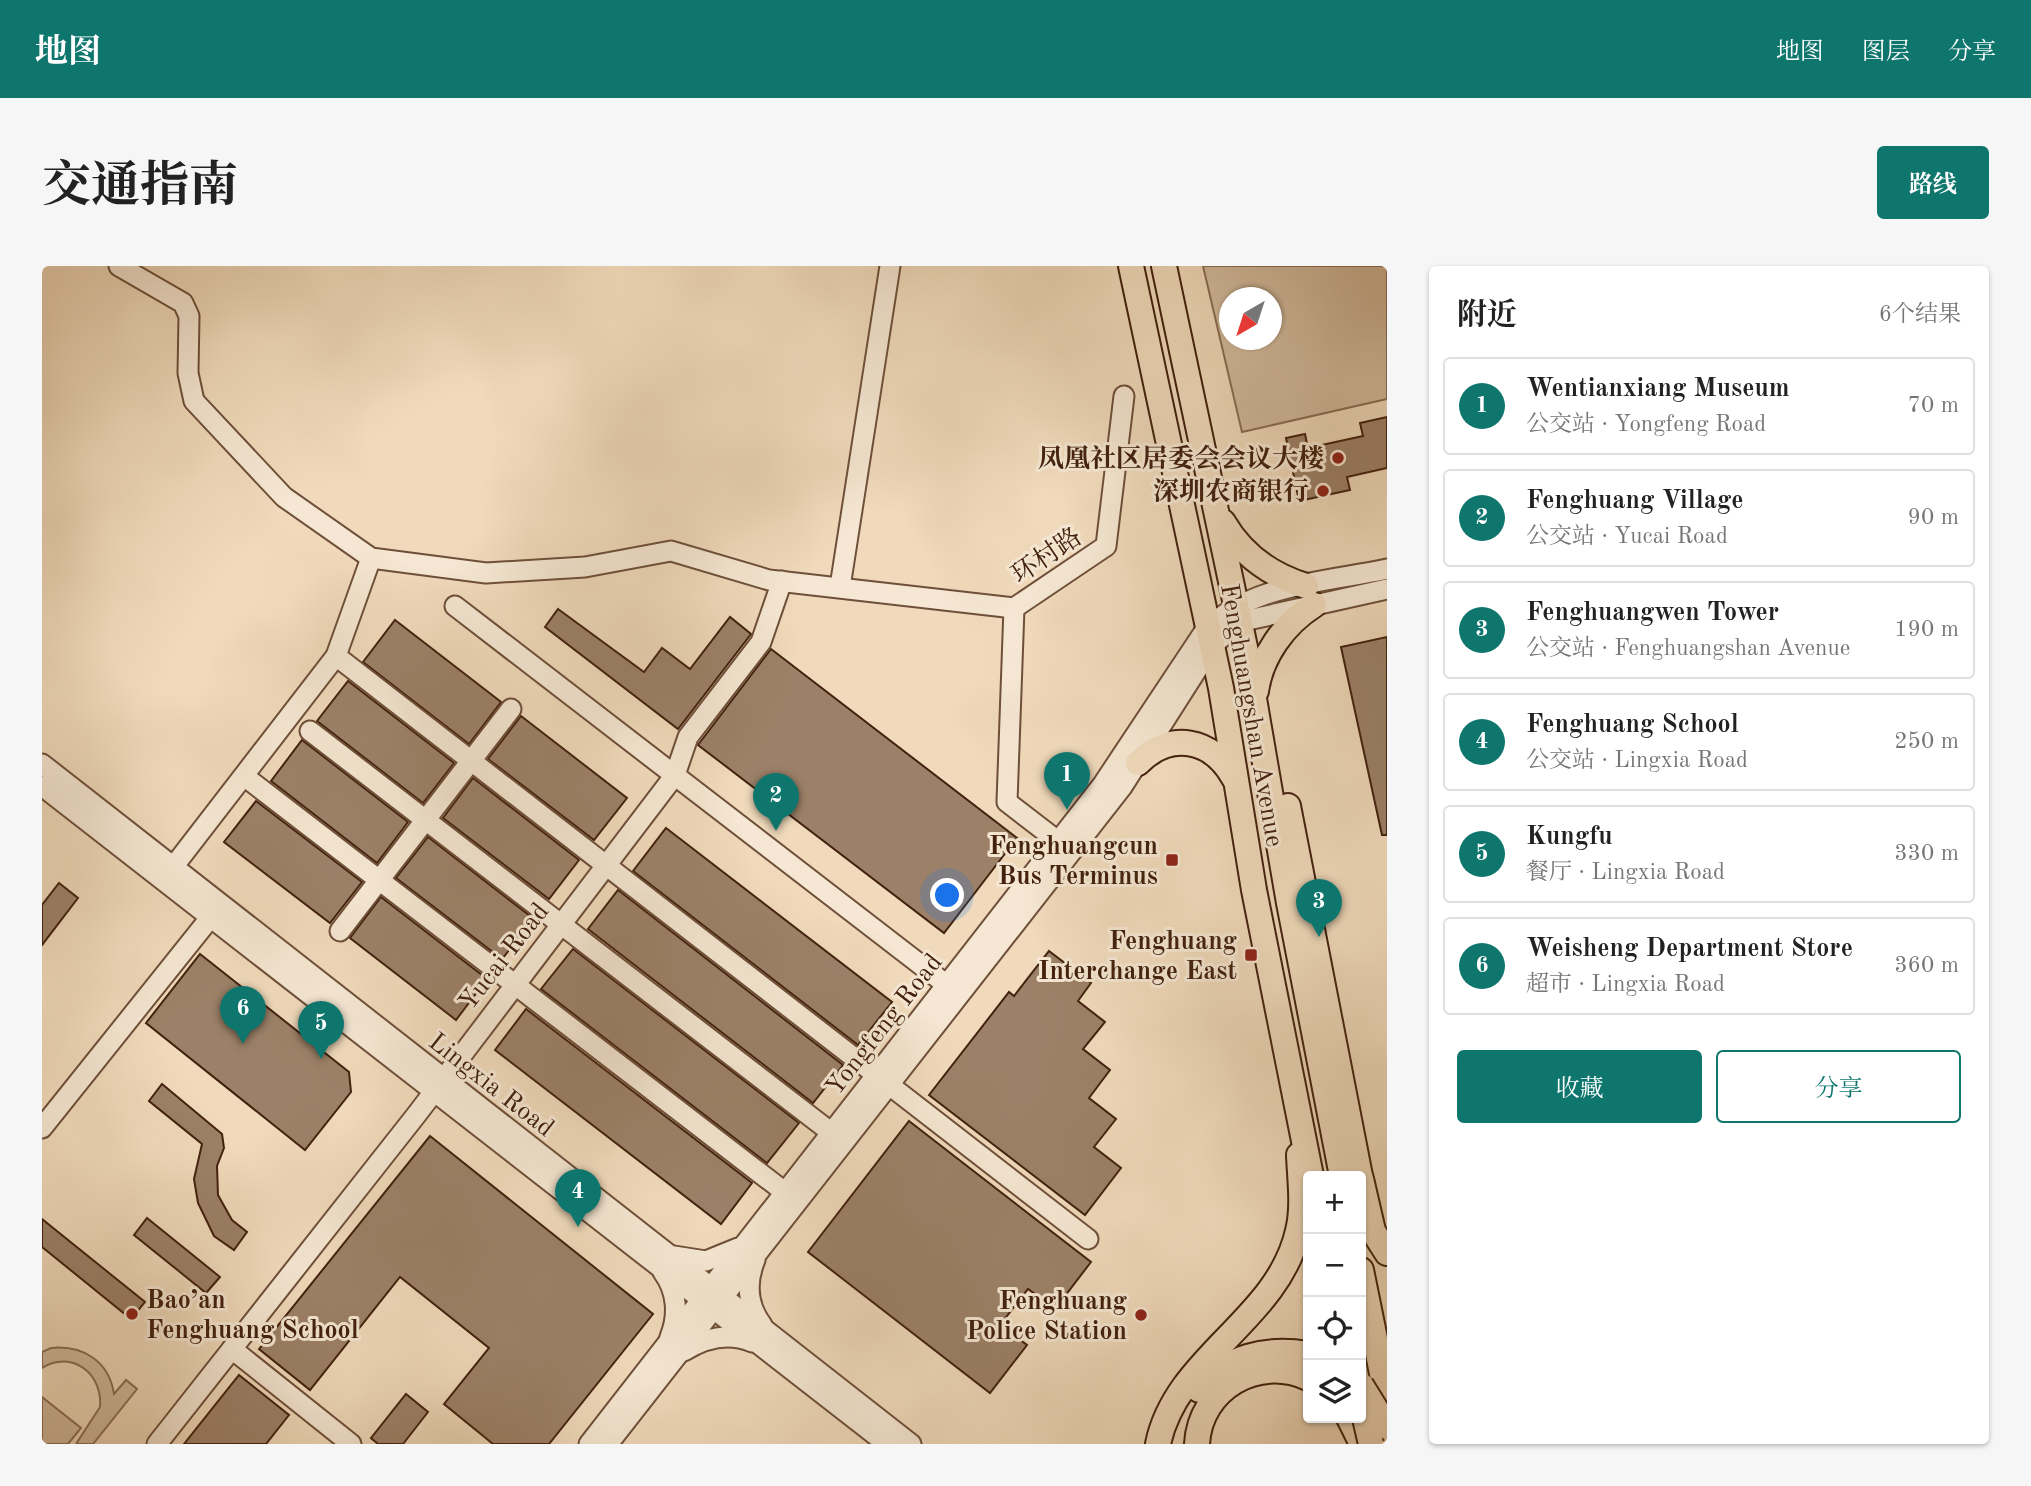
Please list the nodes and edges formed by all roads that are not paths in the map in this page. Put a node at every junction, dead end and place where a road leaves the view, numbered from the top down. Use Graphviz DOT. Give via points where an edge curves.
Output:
graph roads {
  1 [pos="119,266"];
  2 [pos="890,266"];
  3 [pos="1131,266"];
  4 [pos="1164,266"];
  5 [pos="1124,396"];
  6 [pos="1217,511"];
  7 [pos="371,558"];
  8 [pos="1387,569"];
  9 [pos="782,581"];
  10 [pos="840,587"];
  11 [pos="1387,589"];
  12 [pos="1310,595"];
  13 [pos="455,606"];
  14 [pos="1014,608"];
  15 [pos="1238,615"];
  16 [pos="1210,637"];
  17 [pos="337,656"];
  18 [pos="1255,699"];
  19 [pos="511,709"];
  20 [pos="1259,724"];
  21 [pos="310,731"];
  22 [pos="472,760"];
  23 [pos="42,764"];
  24 [pos="1138,764"];
  25 [pos="675,775"];
  26 [pos="244,776"];
  27 [pos="1236,782"];
  28 [pos="42,786"];
  29 [pos="425,820"];
  30 [pos="1059,842"];
  31 [pos="607,864"];
  32 [pos="168,874"];
  33 [pos="379,880"];
  34 [pos="215,911"];
  35 [pos="561,924"];
  36 [pos="340,931"];
  37 [pos="514,984"];
  38 [pos="953,990"];
  39 [pos="883,1079"];
  40 [pos="438,1085"];
  41 [pos="1298,1106"];
  42 [pos="42,1128"];
  43 [pos="838,1138"];
  44 [pos="1310,1171"];
  45 [pos="1341,1171"];
  46 [pos="1360,1171"];
  47 [pos="791,1197"];
  48 [pos="1366,1200"];
  49 [pos="1088,1238"];
  50 [pos="756,1241"];
  51 [pos="1387,1253"];
  52 [pos="659,1257"];
  53 [pos="1366,1295"];
  54 [pos="712,1298"];
  55 [pos="767,1341"];
  56 [pos="232,1349"];
  57 [pos="1303,1352"];
  58 [pos="669,1354"];
  59 [pos="1303,1376"];
  60 [pos="1366,1393"];
  61 [pos="1387,1398"];
  62 [pos="1387,1413"];
  63 [pos="1352,1423"];
  64 [pos="1364,1423"];
  65 [pos="1387,1427"];
  66 [pos="157,1444"];
  67 [pos="351,1444"];
  68 [pos="589,1444"];
  69 [pos="608,1444"];
  70 [pos="887,1444"];
  71 [pos="911,1444"];
  72 [pos="1158,1444"];
  73 [pos="1175,1444"];
  74 [pos="1197,1444"];
  75 [pos="1367,1444"];
  1 -- 7 [label="street" via="183,303 189,316 188,373 194,401 284,497"];
  2 -- 10 [label="street"];
  3 -- 16 [label="main road, Fenghuangshan Avenue"];
  4 -- 6 [label="main road, Fenghuangshan Avenue"];
  5 -- 14 [label="street, 环村路" via="1106,546"];
  6 -- 12 [label="main road" via="1233,538 1257,562"];
  6 -- 15 [label="main road, Fenghuangshan Avenue"];
  7 -- 9 [label="street, 环村路" via="486,573 585,568 670,551"];
  7 -- 17 [label="street"];
  8 -- 12 [label="street"];
  9 -- 10 [label="street, 环村路"];
  9 -- 25 [label="street, Yucai Road" via="761,642 688,737"];
  10 -- 14 [label="street, 环村路"];
  11 -- 12 [label="street"];
  12 -- 15 [label="street" via="1264,595"];
  12 -- 18 [label="main road" via="1273,647"];
  13 -- 25 [label="street"];
  14 -- 30 [label="street" via="1007,802"];
  15 -- 16 [label="street"];
  15 -- 18 [label="main road, Fenghuangshan Avenue"];
  16 -- 24 [label="street, Yongfeng Road"];
  16 -- 27 [label="main road, Fenghuangshan Avenue"];
  16 -- 30 [label="street, Yongfeng Road" via="1193,646 1115,769"];
  17 -- 22 [label="street"];
  17 -- 26 [label="street"];
  18 -- 20 [label="main road, Fenghuangshan Avenue"];
  19 -- 22 [label="street"];
  20 -- 45 [label="main road, Fenghuangshan Avenue"];
  20 -- 46 [label="main road" via="1280,773 1289,811"];
  21 -- 29 [label="street"];
  22 -- 29 [label="street"];
  22 -- 31 [label="street"];
  23 -- 32 [label="street, Lingxia Road"];
  24 -- 27 [label="main road" via="1162,745 1186,742 1215,755"];
  24 -- 38 [label="street, Yongfeng Road"];
  25 -- 31 [label="street, Yucai Road"];
  25 -- 38 [label="street"];
  26 -- 32 [label="street"];
  26 -- 33 [label="street"];
  27 -- 41 [label="main road, Fenghuangshan Avenue"];
  28 -- 32 [label="street, Lingxia Road"];
  29 -- 33 [label="street"];
  29 -- 35 [label="street"];
  30 -- 38 [label="street, Yongfeng Road"];
  31 -- 35 [label="street, Yucai Road"];
  31 -- 39 [label="street"];
  32 -- 34 [label="street, Lingxia Road"];
  33 -- 36 [label="street"];
  33 -- 37 [label="street"];
  34 -- 40 [label="street, Lingxia Road"];
  34 -- 42 [label="street"];
  35 -- 37 [label="street, Yucai Road"];
  35 -- 43 [label="street"];
  37 -- 40 [label="street, Yucai Road"];
  37 -- 47 [label="street"];
  38 -- 39 [label="street, Yongfeng Road"];
  39 -- 43 [label="street, Yongfeng Road"];
  39 -- 49 [label="street"];
  40 -- 52 [label="street, Lingxia Road"];
  40 -- 56 [label="street, Yucai Road"];
  41 -- 44 [label="main road, Fenghuangshan Avenue"];
  41 -- 72 [label="main road" via="1301,1213 1293,1248 1269,1293 1175,1398"];
  43 -- 47 [label="street, Yongfeng Road"];
  47 -- 50 [label="street, Yongfeng Road"];
  48 -- 51 [label="main road" via="1373,1231"];
  50 -- 52 [label="street" via="706,1261"];
  50 -- 54 [label="street, Yongfeng Road"];
  50 -- 55 [label="street" via="749,1289"];
  52 -- 54 [label="street, Lingxia Road"];
  52 -- 58 [label="street" via="676,1308"];
  53 -- 61 [label="main road"];
  54 -- 55 [label="street, Lingxia Road"];
  54 -- 58 [label="street, Yongfeng Road"];
  55 -- 58 [label="street" via="717,1338"];
  55 -- 70 [label="street, Lingxia Road"];
  55 -- 71 [label="street, Lingxia Road"];
  56 -- 66 [label="street, Yucai Road"];
  56 -- 67 [label="street"];
  57 -- 73 [label="main road" via="1251,1354 1224,1367 1200,1387 1186,1408"];
  58 -- 68 [label="street, Yongfeng Road"];
  58 -- 69 [label="street, Yongfeng Road"];
  59 -- 74 [label="main road" via="1285,1371 1252,1374 1231,1383 1205,1412"];
  60 -- 65 [label="main road, bridge"];
  62 -- 75 [label="main road"];
  63 -- 75 [label="main road"];
  64 -- 75 [label="main road, bridge"];
}
